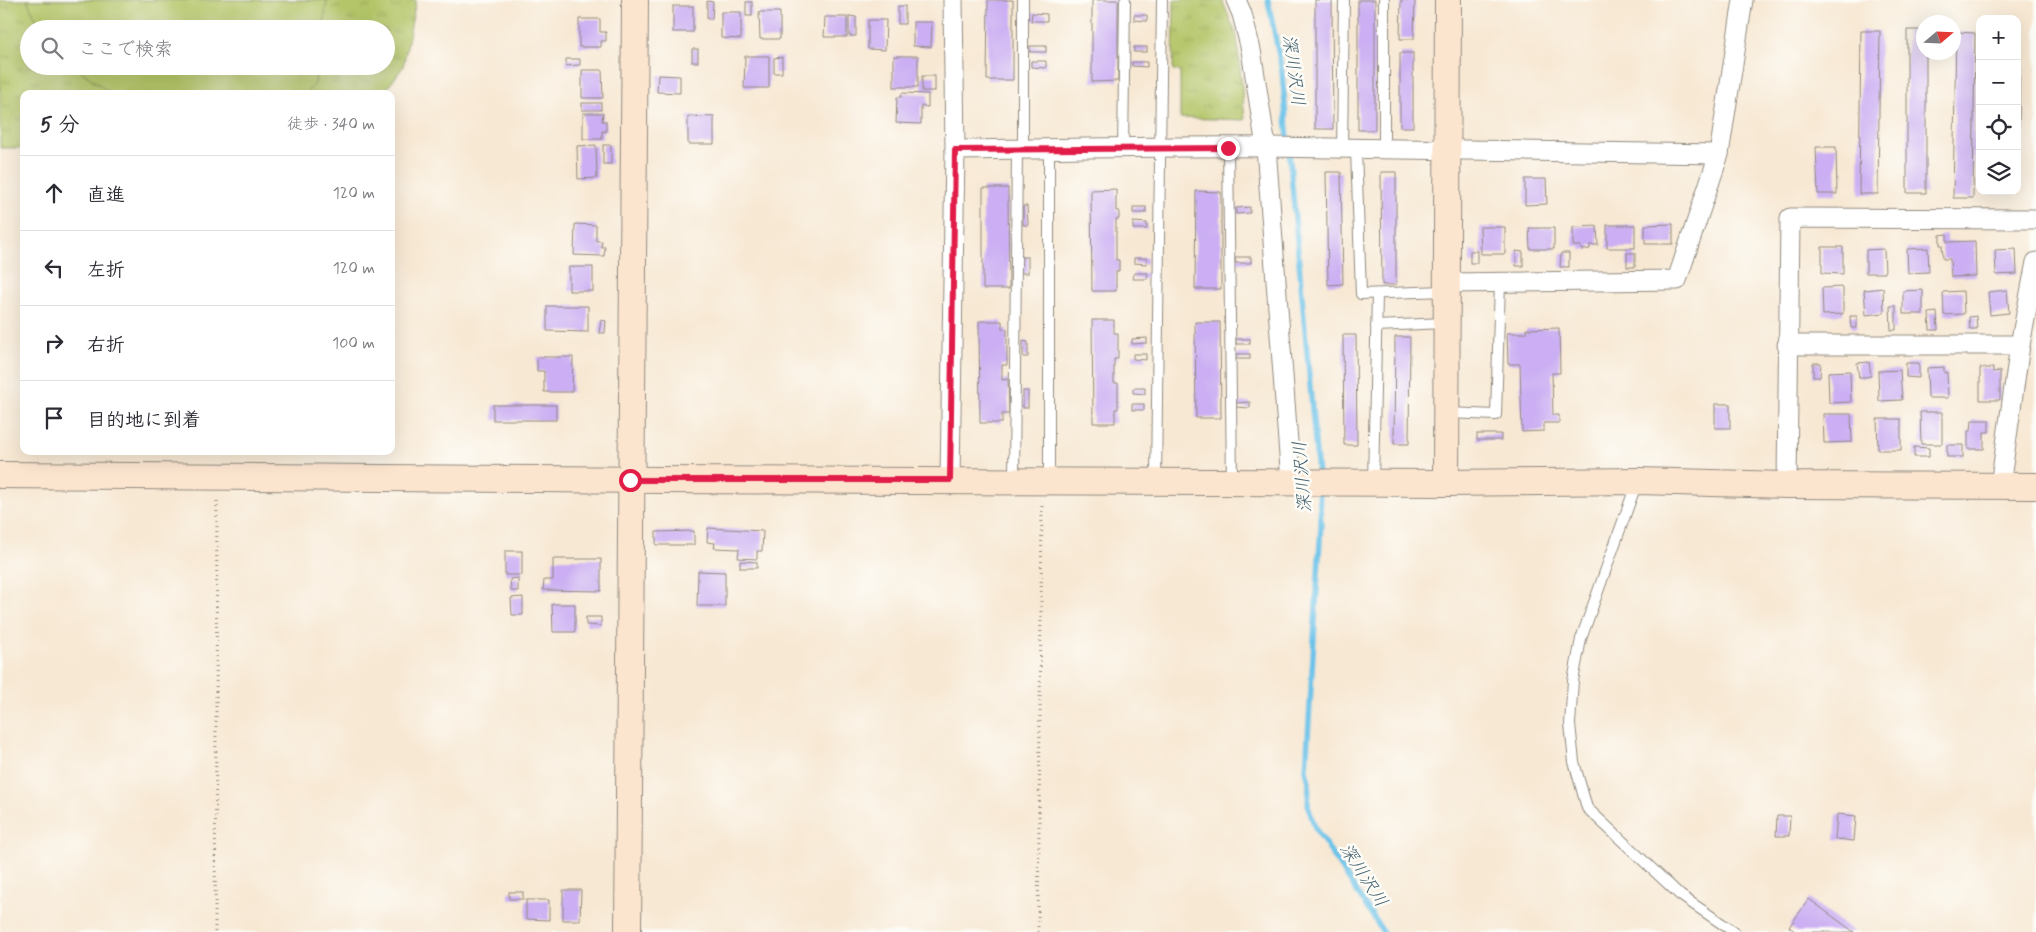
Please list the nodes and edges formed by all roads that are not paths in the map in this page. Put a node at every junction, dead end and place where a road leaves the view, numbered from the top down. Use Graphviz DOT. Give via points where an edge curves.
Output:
graph roads {
  1 [pos="635,0"];
  2 [pos="954,0"];
  3 [pos="1023,0"];
  4 [pos="1125,0"];
  5 [pos="1162,0"];
  6 [pos="1236,0"];
  7 [pos="1344,0"];
  8 [pos="1384,0"];
  9 [pos="1448,0"];
  10 [pos="1743,0"];
  11 [pos="1273,147"];
  12 [pos="1123,148"];
  13 [pos="1159,148"];
  14 [pos="1228,148"];
  15 [pos="1448,148"];
  16 [pos="1049,149"];
  17 [pos="1349,149"];
  18 [pos="955,150"];
  19 [pos="1020,150"];
  20 [pos="1384,150"];
  21 [pos="1720,154"];
  22 [pos="2036,219"];
  23 [pos="2036,262"];
  24 [pos="1500,282"];
  25 [pos="1448,287"];
  26 [pos="1377,294"];
  27 [pos="1448,323"];
  28 [pos="1376,326"];
  29 [pos="1787,345"];
  30 [pos="2020,345"];
  31 [pos="1447,413"];
  32 [pos="0,475"];
  33 [pos="630,480"];
  34 [pos="950,480"];
  35 [pos="1014,480"];
  36 [pos="1046,481"];
  37 [pos="1156,481"];
  38 [pos="1638,481"];
  39 [pos="1232,482"];
  40 [pos="1309,482"];
  41 [pos="1373,482"];
  42 [pos="1446,483"];
  43 [pos="1787,485"];
  44 [pos="2000,486"];
  45 [pos="2036,486"];
  46 [pos="628,932"];
  47 [pos="1734,932"];
  1 -- 33 [label="street"];
  2 -- 18 [label="street"];
  3 -- 19 [label="lane"];
  4 -- 12 [label="lane"];
  5 -- 13 [label="lane"];
  6 -- 11 [label="street"];
  7 -- 17 [label="lane"];
  8 -- 20 [label="lane"];
  9 -- 15 [label="street"];
  10 -- 21 [label="street"];
  11 -- 14 [label="street"];
  11 -- 17 [label="street"];
  11 -- 40 [label="street"];
  12 -- 13 [label="street"];
  12 -- 16 [label="street"];
  13 -- 14 [label="street"];
  13 -- 37 [label="lane"];
  14 -- 39 [label="lane"];
  15 -- 20 [label="street"];
  15 -- 21 [label="street"];
  15 -- 25 [label="street"];
  16 -- 19 [label="street"];
  16 -- 36 [label="lane"];
  17 -- 20 [label="street"];
  17 -- 26 [label="lane" via="1361,294"];
  18 -- 19 [label="street"];
  18 -- 34 [label="street"];
  19 -- 35 [label="lane"];
  21 -- 24 [label="street" via="1677,280"];
  22 -- 29 [label="street" via="1790,218"];
  23 -- 30 [label="street"];
  24 -- 25 [label="street"];
  24 -- 31 [label="lane" via="1496,415"];
  25 -- 26 [label="lane"];
  25 -- 27 [label="street"];
  26 -- 28 [label="lane"];
  27 -- 28 [label="lane"];
  27 -- 31 [label="street"];
  28 -- 41 [label="lane"];
  29 -- 30 [label="street"];
  29 -- 43 [label="street"];
  30 -- 44 [label="street"];
  31 -- 42 [label="street"];
  32 -- 33 [label="street"];
  33 -- 34 [label="street"];
  33 -- 46 [label="street"];
  34 -- 35 [label="street"];
  35 -- 36 [label="street"];
  36 -- 37 [label="street"];
  37 -- 39 [label="street"];
  38 -- 42 [label="street"];
  38 -- 43 [label="street"];
  38 -- 47 [label="lane" via="1581,639 1573,681 1570,724 1574,762 1587,808 1680,895"];
  39 -- 40 [label="street"];
  40 -- 41 [label="street"];
  41 -- 42 [label="street"];
  43 -- 44 [label="street"];
  44 -- 45 [label="street"];
}
